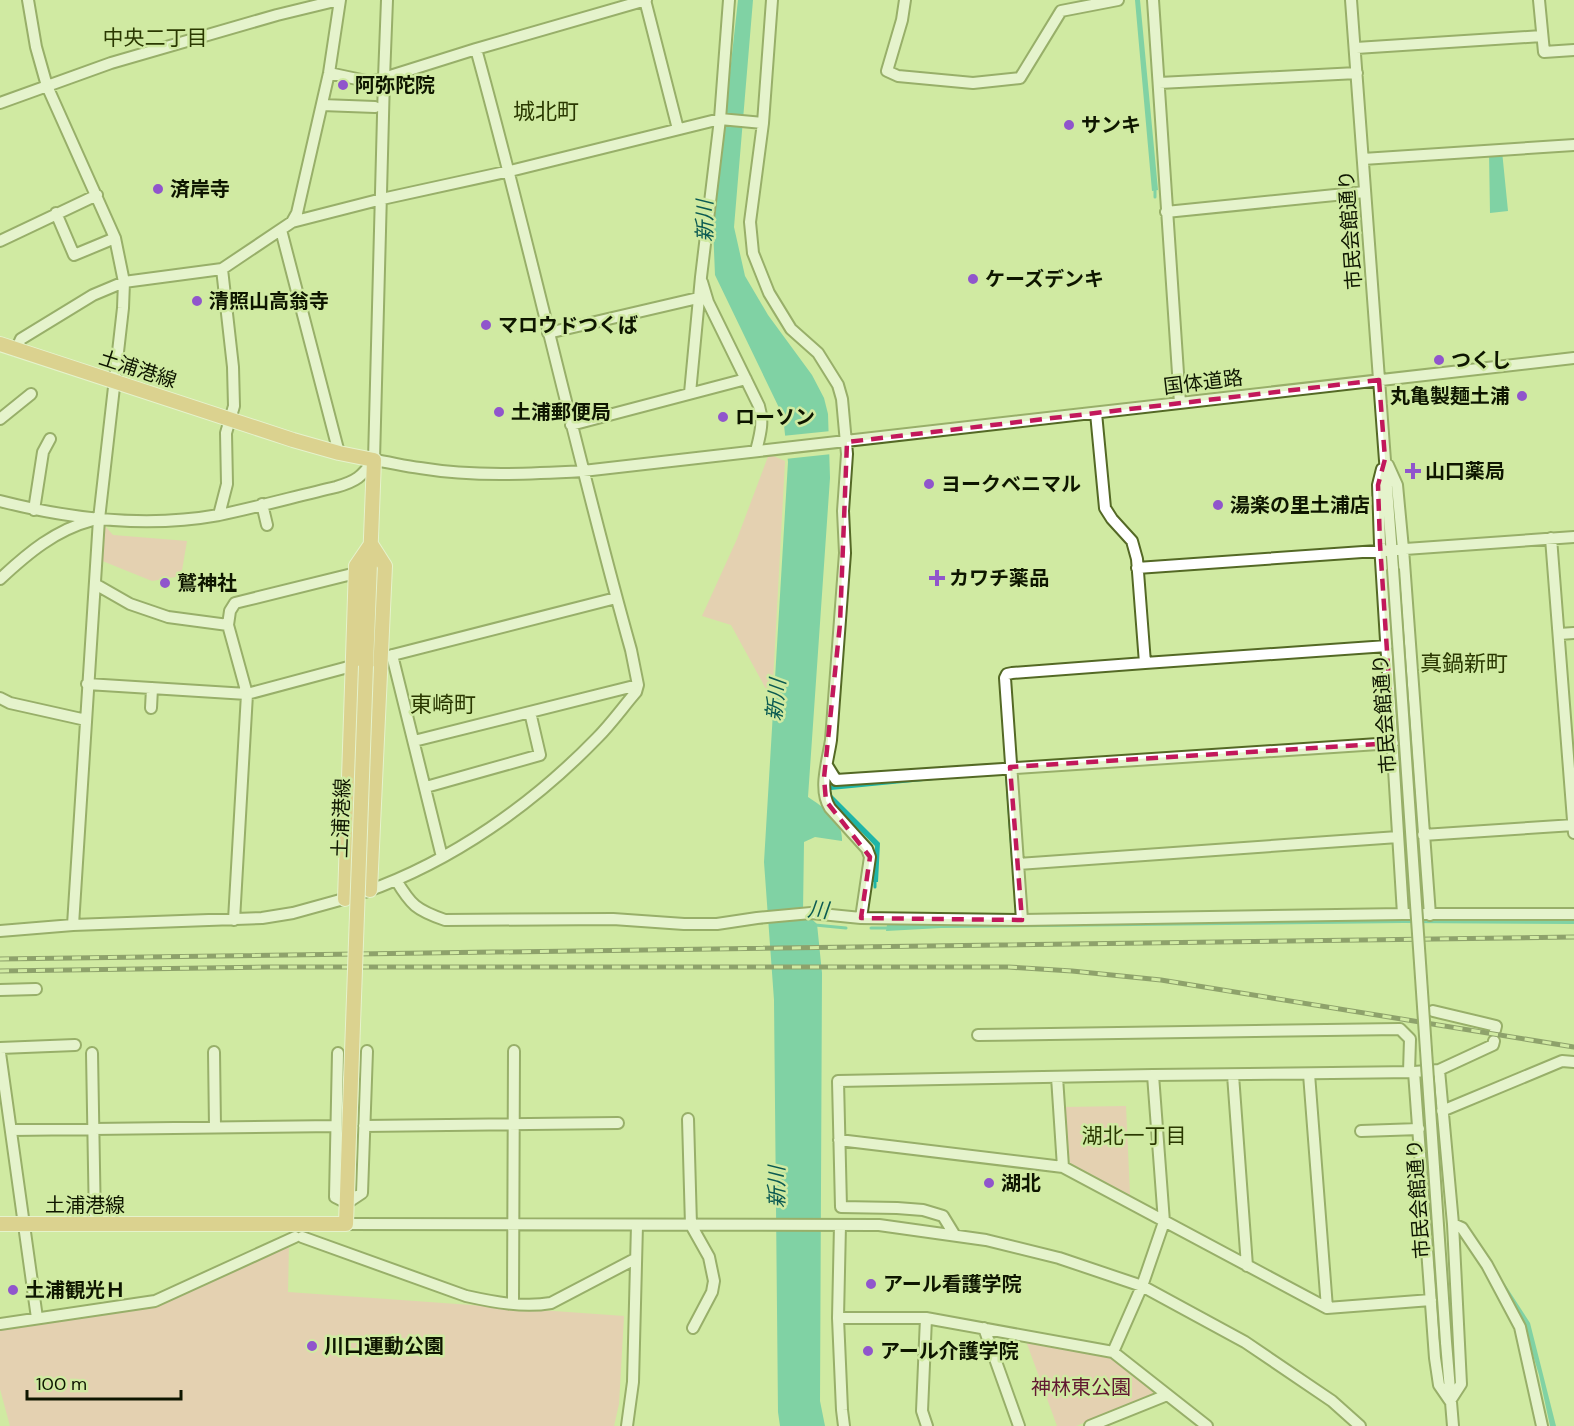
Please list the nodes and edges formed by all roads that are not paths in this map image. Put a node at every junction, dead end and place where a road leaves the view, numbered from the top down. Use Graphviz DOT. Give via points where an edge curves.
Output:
graph roads {
  1 [pos="28,0"];
  2 [pos="338,0"];
  3 [pos="387,0"];
  4 [pos="646,0"];
  5 [pos="729,0"];
  6 [pos="772,0"];
  7 [pos="905,0"];
  8 [pos="1118,0"];
  9 [pos="1153,0"];
  10 [pos="1351,0"];
  11 [pos="1539,0"];
  12 [pos="321,2"];
  13 [pos="1542,36"];
  14 [pos="1356,48"];
  15 [pos="476,49"];
  16 [pos="1574,50"];
  17 [pos="329,73"];
  18 [pos="1358,73"];
  19 [pos="384,78"];
  20 [pos="1159,83"];
  21 [pos="47,86"];
  22 [pos="0,103"];
  23 [pos="322,105"];
  24 [pos="375,107"];
  25 [pos="720,119"];
  26 [pos="763,123"];
  27 [pos="678,129"];
  28 [pos="1574,145"];
  29 [pos="1363,159"];
  30 [pos="510,171"];
  31 [pos="1365,192"];
  32 [pos="97,195"];
  33 [pos="381,199"];
  34 [pos="1166,212"];
  35 [pos="56,213"];
  36 [pos="292,222"];
  37 [pos="281,230"];
  38 [pos="115,238"];
  39 [pos="0,242"];
  40 [pos="222,269"];
  41 [pos="700,277"];
  42 [pos="124,282"];
  43 [pos="698,298"];
  44 [pos="548,333"];
  45 [pos="5,348"];
  46 [pos="1574,358"];
  47 [pos="746,379"];
  48 [pos="1379,380"];
  49 [pos="114,382"];
  50 [pos="690,393"];
  51 [pos="30,394"];
  52 [pos="1180,403"];
  53 [pos="1096,413"];
  54 [pos="0,419"];
  55 [pos="229,420"];
  56 [pos="572,425"];
  57 [pos="50,439"];
  58 [pos="842,442"];
  59 [pos="756,451"];
  60 [pos="339,453"];
  61 [pos="1385,459"];
  62 [pos="374,460"];
  63 [pos="583,471"];
  64 [pos="0,501"];
  65 [pos="262,504"];
  66 [pos="34,510"];
  67 [pos="219,515"];
  68 [pos="99,519"];
  69 [pos="267,525"];
  70 [pos="1574,537"];
  71 [pos="1551,538"];
  72 [pos="371,544"];
  73 [pos="1403,549"];
  74 [pos="1386,550"];
  75 [pos="1137,568"];
  76 [pos="352,574"];
  77 [pos="0,579"];
  78 [pos="95,584"];
  79 [pos="616,598"];
  80 [pos="228,625"];
  81 [pos="1574,633"];
  82 [pos="1558,634"];
  83 [pos="1387,646"];
  84 [pos="387,656"];
  85 [pos="1145,663"];
  86 [pos="359,666"];
  87 [pos="87,684"];
  88 [pos="638,685"];
  89 [pos="152,688"];
  90 [pos="247,694"];
  91 [pos="0,698"];
  92 [pos="151,708"];
  93 [pos="530,712"];
  94 [pos="86,720"];
  95 [pos="1570,730"];
  96 [pos="414,741"];
  97 [pos="1393,743"];
  98 [pos="828,767"];
  99 [pos="1010,767"];
  100 [pos="426,787"];
  101 [pos="1574,826"];
  102 [pos="1574,833"];
  103 [pos="1423,835"];
  104 [pos="1398,837"];
  105 [pos="442,857"];
  106 [pos="1018,864"];
  107 [pos="396,880"];
  108 [pos="370,890"];
  109 [pos="345,899"];
  110 [pos="1403,914"];
  111 [pos="1574,914"];
  112 [pos="1430,915"];
  113 [pos="861,918"];
  114 [pos="234,920"];
  115 [pos="1022,920"];
  116 [pos="73,925"];
  117 [pos="0,931"];
  118 [pos="36,989"];
  119 [pos="0,990"];
  120 [pos="1433,1011"];
  121 [pos="978,1035"];
  122 [pos="75,1046"];
  123 [pos="0,1048"];
  124 [pos="367,1051"];
  125 [pos="514,1051"];
  126 [pos="214,1052"];
  127 [pos="0,1053"];
  128 [pos="92,1053"];
  129 [pos="338,1053"];
  130 [pos="1574,1062"];
  131 [pos="1439,1070"];
  132 [pos="1412,1072"];
  133 [pos="1309,1074"];
  134 [pos="1233,1075"];
  135 [pos="1154,1076"];
  136 [pos="1057,1077"];
  137 [pos="1442,1111"];
  138 [pos="688,1119"];
  139 [pos="514,1123"];
  140 [pos="618,1123"];
  141 [pos="336,1126"];
  142 [pos="364,1126"];
  143 [pos="215,1127"];
  144 [pos="94,1129"];
  145 [pos="1419,1129"];
  146 [pos="11,1130"];
  147 [pos="1361,1131"];
  148 [pos="839,1140"];
  149 [pos="1063,1167"];
  150 [pos="347,1203"];
  151 [pos="1164,1222"];
  152 [pos="0,1224"];
  153 [pos="24,1224"];
  154 [pos="95,1224"];
  155 [pos="346,1224"];
  156 [pos="1453,1224"];
  157 [pos="515,1225"];
  158 [pos="691,1225"];
  159 [pos="835,1225"];
  160 [pos="637,1226"];
  161 [pos="954,1234"];
  162 [pos="635,1259"];
  163 [pos="1247,1266"];
  164 [pos="1142,1286"];
  165 [pos="1431,1300"];
  166 [pos="513,1303"];
  167 [pos="1327,1308"];
  168 [pos="838,1317"];
  169 [pos="37,1318"];
  170 [pos="926,1318"];
  171 [pos="0,1324"];
  172 [pos="693,1328"];
  173 [pos="984,1329"];
  174 [pos="1113,1352"];
  175 [pos="1167,1395"];
  176 [pos="1450,1401"];
  177 [pos="627,1426"];
  178 [pos="844,1426"];
  179 [pos="927,1426"];
  180 [pos="1019,1426"];
  181 [pos="1090,1426"];
  182 [pos="1207,1426"];
  183 [pos="1360,1426"];
  184 [pos="1453,1426"];
  185 [pos="1542,1426"];
  1 -- 21 [label="street"];
  2 -- 12 [label="street"];
  2 -- 17 [label="street"];
  3 -- 19 [label="street"];
  4 -- 15 [label="street"];
  4 -- 27 [label="street"];
  5 -- 25 [label="street"];
  6 -- 26 [label="street"];
  7 -- 8 [label="street" via="887,71 898,76 974,83 1020,78 1060,11"];
  9 -- 20 [label="street"];
  10 -- 14 [label="street, 市民会館通り"];
  11 -- 13 [label="street"];
  12 -- 21 [label="street"];
  13 -- 14 [label="street"];
  13 -- 16 [label="street" via="1544,52"];
  14 -- 18 [label="street, 市民会館通り"];
  15 -- 19 [label="street"];
  15 -- 30 [label="street"];
  17 -- 19 [label="street" via="370,82"];
  17 -- 23 [label="street"];
  18 -- 20 [label="street"];
  18 -- 29 [label="street, 市民会館通り"];
  19 -- 33 [label="street"];
  20 -- 34 [label="street"];
  21 -- 22 [label="street"];
  21 -- 32 [label="street"];
  23 -- 24 [label="street"];
  23 -- 36 [label="street"];
  25 -- 26 [label="street"];
  25 -- 27 [label="street"];
  25 -- 41 [label="street"];
  26 -- 58 [label="street" via="750,222 753,253 781,314 818,354 838,385 842,399"];
  27 -- 30 [label="street"];
  28 -- 29 [label="street"];
  29 -- 31 [label="street, 市民会館通り"];
  30 -- 33 [label="street"];
  30 -- 44 [label="street"];
  31 -- 34 [label="street"];
  31 -- 48 [label="street, 市民会館通り"];
  32 -- 35 [label="street"];
  32 -- 38 [label="street"];
  33 -- 36 [label="street"];
  33 -- 62 [label="street"];
  34 -- 52 [label="street"];
  35 -- 38 [label="street" via="74,255"];
  35 -- 39 [label="street"];
  36 -- 37 [label="street"];
  37 -- 40 [label="street"];
  37 -- 60 [label="street"];
  38 -- 42 [label="street"];
  40 -- 42 [label="street"];
  40 -- 55 [label="street" via="233,367 234,406"];
  41 -- 43 [label="street"];
  41 -- 47 [label="street"];
  42 -- 45 [label="street" via="93,295"];
  42 -- 49 [label="street"];
  43 -- 44 [label="street"];
  43 -- 50 [label="street"];
  44 -- 56 [label="street"];
  45 -- 49 [label="main road, 土浦港線"];
  46 -- 48 [label="street, 国体道路"];
  47 -- 50 [label="street"];
  47 -- 59 [label="street" via="762,417"];
  48 -- 52 [label="street, 国体道路"];
  48 -- 61 [label="street, 市民会館通り"];
  49 -- 55 [label="main road, 土浦港線"];
  49 -- 68 [label="street"];
  50 -- 56 [label="street"];
  51 -- 54 [label="street"];
  52 -- 53 [label="street, 国体道路"];
  53 -- 58 [label="street, 国体道路"];
  53 -- 75 [label="street" via="1105,508 1132,541"];
  55 -- 60 [label="main road, 土浦港線"];
  55 -- 67 [label="street" via="225,449 227,484"];
  56 -- 63 [label="street"];
  57 -- 66 [label="street" via="43,452"];
  58 -- 59 [label="street, 国体道路"];
  58 -- 98 [label="street" via="845,554"];
  59 -- 63 [label="street, 国体道路"];
  60 -- 62 [label="main road, 土浦港線"];
  61 -- 73 [label="street" via="1397,485"];
  61 -- 74 [label="street, 市民会館通り"];
  62 -- 63 [label="street, 国体道路" via="421,469 478,473"];
  62 -- 65 [label="street" via="354,482"];
  62 -- 72 [label="main road, 土浦港線"];
  63 -- 79 [label="street"];
  64 -- 66 [label="street"];
  65 -- 67 [label="street"];
  65 -- 69 [label="street"];
  66 -- 68 [label="street"];
  67 -- 68 [label="street" via="140,521"];
  68 -- 77 [label="street" via="71,527 36,547"];
  68 -- 78 [label="street"];
  70 -- 71 [label="street"];
  71 -- 73 [label="street"];
  71 -- 82 [label="street"];
  72 -- 84 [label="main road" via="385,566"];
  72 -- 86 [label="main road, 土浦港線"];
  73 -- 74 [label="street"];
  73 -- 103 [label="street"];
  74 -- 75 [label="street"];
  74 -- 83 [label="street"];
  74 -- 176 [label="street, 市民会館通り, bridge" via="1393,568"];
  75 -- 85 [label="street"];
  76 -- 80 [label="street" via="235,603"];
  78 -- 80 [label="street" via="130,604 168,617"];
  78 -- 87 [label="street"];
  79 -- 84 [label="street"];
  79 -- 88 [label="street"];
  80 -- 90 [label="street"];
  81 -- 82 [label="street"];
  82 -- 95 [label="street"];
  83 -- 85 [label="street"];
  83 -- 97 [label="street"];
  84 -- 96 [label="street"];
  84 -- 108 [label="main road"];
  85 -- 99 [label="street" via="1007,674"];
  86 -- 90 [label="street"];
  86 -- 109 [label="main road"];
  86 -- 150 [label="main road, 土浦港線, bridge"];
  87 -- 89 [label="street"];
  87 -- 94 [label="street"];
  88 -- 93 [label="street"];
  88 -- 105 [label="street" via="599,737 551,783 501,822"];
  89 -- 90 [label="street"];
  89 -- 92 [label="street"];
  90 -- 114 [label="street"];
  91 -- 94 [label="street"];
  93 -- 96 [label="street"];
  93 -- 100 [label="street" via="540,755"];
  94 -- 116 [label="street"];
  95 -- 101 [label="street"];
  96 -- 100 [label="street"];
  97 -- 99 [label="street"];
  97 -- 104 [label="street"];
  98 -- 99 [label="street" via="836,780"];
  98 -- 113 [label="street" via="824,778 826,801 870,856"];
  99 -- 106 [label="street"];
  100 -- 105 [label="street"];
  101 -- 102 [label="street"];
  101 -- 103 [label="street"];
  103 -- 112 [label="street"];
  104 -- 106 [label="street"];
  104 -- 110 [label="street"];
  105 -- 107 [label="street"];
  106 -- 115 [label="street"];
  107 -- 108 [label="street"];
  107 -- 113 [label="street" via="412,905 445,920 613,918 717,924 811,913"];
  108 -- 109 [label="street"];
  109 -- 114 [label="street" via="293,913"];
  110 -- 112 [label="street"];
  110 -- 115 [label="street"];
  111 -- 112 [label="street"];
  113 -- 115 [label="street"];
  114 -- 116 [label="street"];
  116 -- 117 [label="street"];
  118 -- 119 [label="street"];
  120 -- 131 [label="street" via="1496,1026 1493,1045"];
  121 -- 132 [label="street" via="1401,1029 1410,1040"];
  122 -- 123 [label="street"];
  124 -- 142 [label="street"];
  125 -- 139 [label="street"];
  126 -- 143 [label="street"];
  127 -- 146 [label="street"];
  128 -- 144 [label="street"];
  129 -- 141 [label="street"];
  130 -- 137 [label="street" via="1562,1061"];
  131 -- 132 [label="street"];
  131 -- 137 [label="street"];
  132 -- 133 [label="street"];
  132 -- 145 [label="street"];
  133 -- 134 [label="street"];
  133 -- 167 [label="street"];
  134 -- 135 [label="street"];
  134 -- 163 [label="street"];
  135 -- 136 [label="street"];
  135 -- 151 [label="street"];
  136 -- 148 [label="street" via="838,1081"];
  136 -- 149 [label="street"];
  137 -- 156 [label="street"];
  138 -- 158 [label="street"];
  139 -- 140 [label="street"];
  139 -- 142 [label="street"];
  139 -- 157 [label="street"];
  141 -- 143 [label="street"];
  141 -- 150 [label="street" via="335,1197"];
  142 -- 150 [label="street" via="362,1193"];
  143 -- 144 [label="street"];
  144 -- 146 [label="street"];
  144 -- 154 [label="street"];
  145 -- 147 [label="street"];
  145 -- 165 [label="street"];
  146 -- 153 [label="street"];
  148 -- 149 [label="street"];
  148 -- 161 [label="street" via="841,1207 923,1210 943,1216"];
  149 -- 151 [label="street"];
  150 -- 155 [label="main road, 土浦港線"];
  151 -- 163 [label="street"];
  151 -- 164 [label="street"];
  152 -- 153 [label="main road, 土浦港線"];
  153 -- 154 [label="main road, 土浦港線"];
  153 -- 169 [label="street"];
  154 -- 155 [label="main road, 土浦港線"];
  155 -- 157 [label="street"];
  156 -- 176 [label="street" via="1461,1384"];
  156 -- 185 [label="street" via="1462,1228 1487,1265 1520,1326"];
  157 -- 160 [label="street"];
  157 -- 166 [label="street"];
  158 -- 159 [label="street"];
  158 -- 160 [label="street"];
  158 -- 172 [label="street" via="709,1257 714,1281"];
  159 -- 161 [label="street" via="879,1225"];
  159 -- 168 [label="street"];
  160 -- 162 [label="street"];
  161 -- 164 [label="street" via="1021,1247"];
  162 -- 166 [label="street" via="551,1303"];
  162 -- 177 [label="street" via="633,1382"];
  163 -- 167 [label="street"];
  164 -- 174 [label="street"];
  164 -- 183 [label="street" via="1245,1342 1332,1401"];
  165 -- 167 [label="street"];
  165 -- 176 [label="street" via="1439,1385"];
  166 -- 169 [label="street" via="466,1296 298,1237 155,1301"];
  168 -- 170 [label="street"];
  168 -- 178 [label="street"];
  169 -- 171 [label="street"];
  170 -- 173 [label="street"];
  170 -- 179 [label="street" via="922,1411"];
  173 -- 174 [label="street"];
  173 -- 180 [label="street"];
  174 -- 175 [label="street"];
  175 -- 181 [label="street"];
  175 -- 182 [label="street"];
  176 -- 184 [label="street, 市民会館通り"];
}
